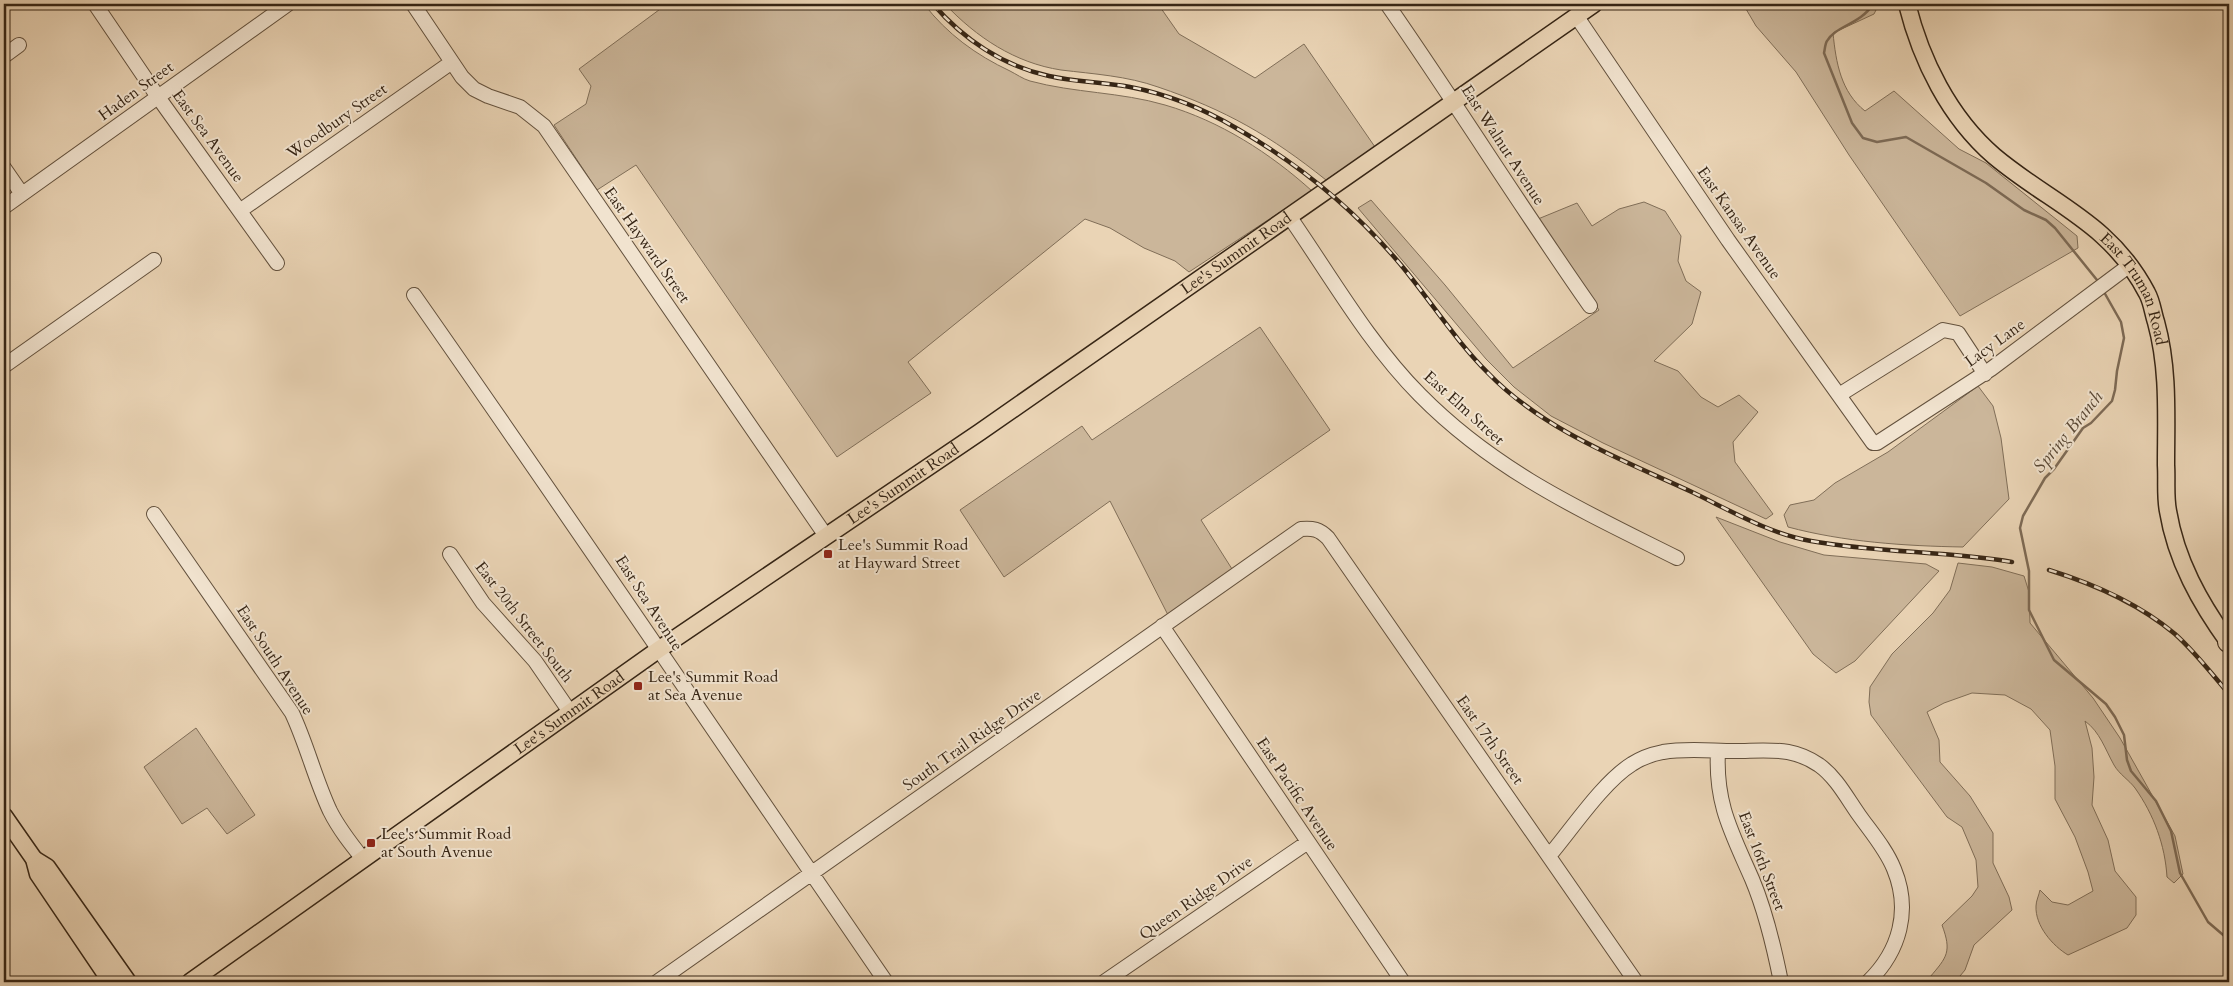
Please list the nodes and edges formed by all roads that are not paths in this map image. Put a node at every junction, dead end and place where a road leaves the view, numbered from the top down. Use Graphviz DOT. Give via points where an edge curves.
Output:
graph roads {
  1 [pos="288,4"];
  2 [pos="413,4"];
  3 [pos="1387,4"];
  4 [pos="1594,4"];
  5 [pos="1907,4"];
  6 [pos="100,5"];
  7 [pos="1577,17"];
  8 [pos="19,46"];
  9 [pos="4,56"];
  10 [pos="452,62"];
  11 [pos="158,97"];
  12 [pos="1454,100"];
  13 [pos="4,168"];
  14 [pos="22,194"];
  15 [pos="4,207"];
  16 [pos="241,210"];
  17 [pos="1289,216"];
  18 [pos="154,260"];
  19 [pos="277,263"];
  20 [pos="2130,265"];
  21 [pos="414,295"];
  22 [pos="1590,306"];
  23 [pos="4,366"];
  24 [pos="1985,374"];
  25 [pos="1839,395"];
  26 [pos="1876,443"];
  27 [pos="154,514"];
  28 [pos="1307,528"];
  29 [pos="826,536"];
  30 [pos="450,554"];
  31 [pos="1677,558"];
  32 [pos="1162,626"];
  33 [pos="2229,642"];
  34 [pos="658,650"];
  35 [pos="570,712"];
  36 [pos="1718,751"];
  37 [pos="4,816"];
  38 [pos="1308,842"];
  39 [pos="1549,856"];
  40 [pos="34,859"];
  41 [pos="363,859"];
  42 [pos="812,875"];
  43 [pos="111,982"];
  44 [pos="128,982"];
  45 [pos="190,982"];
  46 [pos="657,982"];
  47 [pos="886,982"];
  48 [pos="1104,982"];
  49 [pos="1403,982"];
  50 [pos="1636,982"];
  51 [pos="1781,982"];
  52 [pos="1868,982"];
  1 -- 11 [label="street, Haden Street"];
  2 -- 10 [label="street, East Hayward Street"];
  3 -- 12 [label="street, East Walnut Avenue"];
  4 -- 7 [label="main road, Lee's Summit Road"];
  5 -- 20 [label="main road, East Truman Road" via="1928,67 1970,130 1994,156 2088,222 2113,244"];
  6 -- 11 [label="street, East Sea Avenue"];
  7 -- 12 [label="main road, Lee's Summit Road"];
  7 -- 25 [label="street, East Kansas Avenue" via="1728,240"];
  8 -- 9 [label="street"];
  10 -- 16 [label="street, Woodbury Street"];
  10 -- 29 [label="street, East Hayward Street" via="474,89 520,107 544,126"];
  11 -- 14 [label="street, Haden Street"];
  11 -- 16 [label="street, East Sea Avenue"];
  12 -- 17 [label="main road, Lee's Summit Road"];
  12 -- 22 [label="street, East Walnut Avenue"];
  13 -- 14 [label="street"];
  14 -- 15 [label="street, Haden Street"];
  16 -- 19 [label="street, East Sea Avenue"];
  17 -- 29 [label="main road, Lee's Summit Road"];
  17 -- 31 [label="street, East Elm Street" via="1388,359 1462,435 1553,496"];
  18 -- 23 [label="street"];
  20 -- 24 [label="street, Lacy Lane"];
  20 -- 33 [label="main road, East Truman Road" via="2148,295 2166,370 2167,509 2177,550 2192,584"];
  21 -- 34 [label="street, East Sea Avenue" via="594,552"];
  24 -- 25 [label="street" via="1958,333 1943,330"];
  24 -- 26 [label="street, Lacy Lane"];
  25 -- 26 [label="street, East Kansas Avenue"];
  27 -- 41 [label="street, East South Avenue" via="292,713 331,812"];
  28 -- 32 [label="street, South Trail Ridge Drive" via="1300,529"];
  28 -- 39 [label="street, East 17th Street" via="1319,530 1328,538"];
  29 -- 34 [label="main road, Lee's Summit Road"];
  30 -- 35 [label="street, East 20th Street South" via="483,604 535,660"];
  32 -- 38 [label="street, East Pacific Avenue"];
  32 -- 42 [label="street, South Trail Ridge Drive"];
  34 -- 35 [label="main road, Lee's Summit Road"];
  34 -- 42 [label="street, East Sea Avenue"];
  35 -- 41 [label="main road, Lee's Summit Road"];
  36 -- 39 [label="street" via="1665,751 1632,764 1612,780"];
  36 -- 51 [label="street, East 16th Street" via="1717,773 1723,810 1766,918"];
  36 -- 52 [label="street" via="1786,751 1812,761 1836,782 1893,867 1902,907 1901,931 1880,970"];
  37 -- 40 [label="main road"];
  38 -- 48 [label="street, Queen Ridge Drive"];
  38 -- 49 [label="street, East Pacific Avenue"];
  39 -- 50 [label="street, East 17th Street"];
  40 -- 43 [label="main road" via="38,874"];
  40 -- 44 [label="main road" via="48,867"];
  41 -- 45 [label="main road, Lee's Summit Road"];
  42 -- 46 [label="street, South Trail Ridge Drive"];
  42 -- 47 [label="street, East Sea Avenue"];
}
